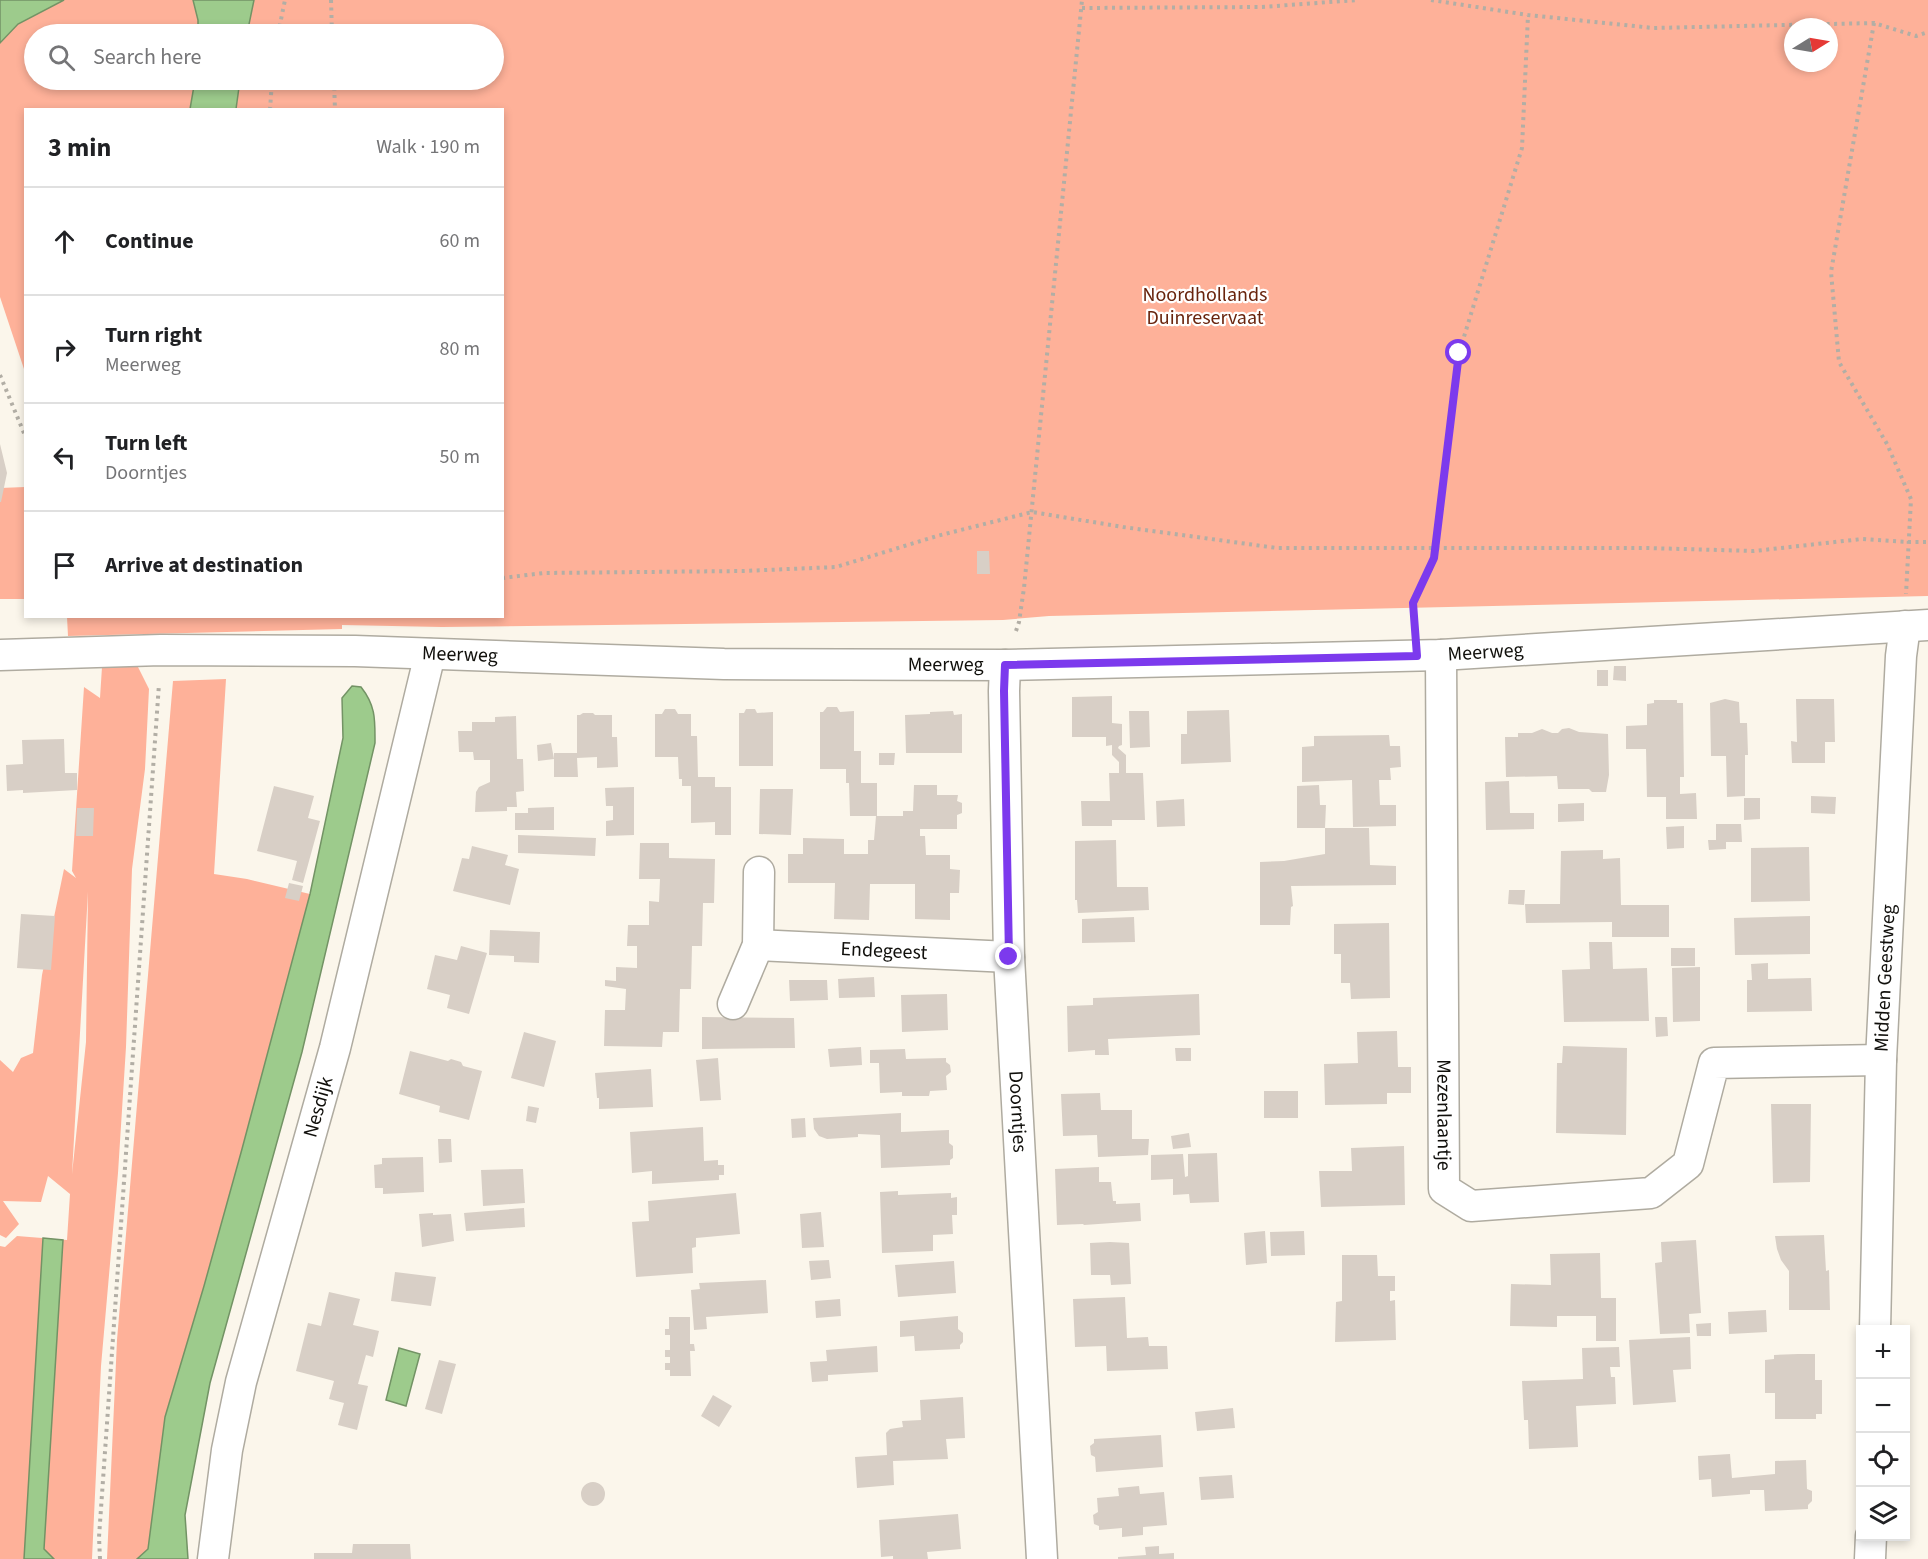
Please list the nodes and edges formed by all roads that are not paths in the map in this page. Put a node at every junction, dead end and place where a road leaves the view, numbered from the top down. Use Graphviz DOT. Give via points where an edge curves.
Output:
graph roads {
  1 [pos="1917,626"];
  2 [pos="430,654"];
  3 [pos="0,655"];
  4 [pos="1429,655"];
  5 [pos="1005,665"];
  6 [pos="759,872"];
  7 [pos="758,945"];
  8 [pos="1009,957"];
  9 [pos="733,1004"];
  10 [pos="1881,1060"];
  11 [pos="1875,1325"];
  12 [pos="1871,1541"];
  13 [pos="213,1559"];
  14 [pos="1042,1559"];
  15 [pos="1870,1559"];
  1 -- 4 [label="street, Meerweg"];
  1 -- 10 [label="street, Midden Geestweg" via="1902,656"];
  2 -- 3 [label="street, Meerweg" via="161,650"];
  2 -- 5 [label="street, Meerweg" via="724,664"];
  2 -- 13 [label="street, Nesdijk" via="335,1048 241,1382 226,1450"];
  4 -- 5 [label="street, Meerweg"];
  4 -- 10 [label="street, Mezenlaantje" via="1444,1189 1471,1206 1652,1193 1688,1164 1714,1063"];
  5 -- 8 [label="street, Doorntjes"];
  6 -- 7 [label="street"];
  7 -- 8 [label="street, Endegeest"];
  7 -- 9 [label="street"];
  8 -- 14 [label="street, Doorntjes"];
  10 -- 11 [label="street, Midden Geestweg"];
  12 -- 15 [label="street"];
}
